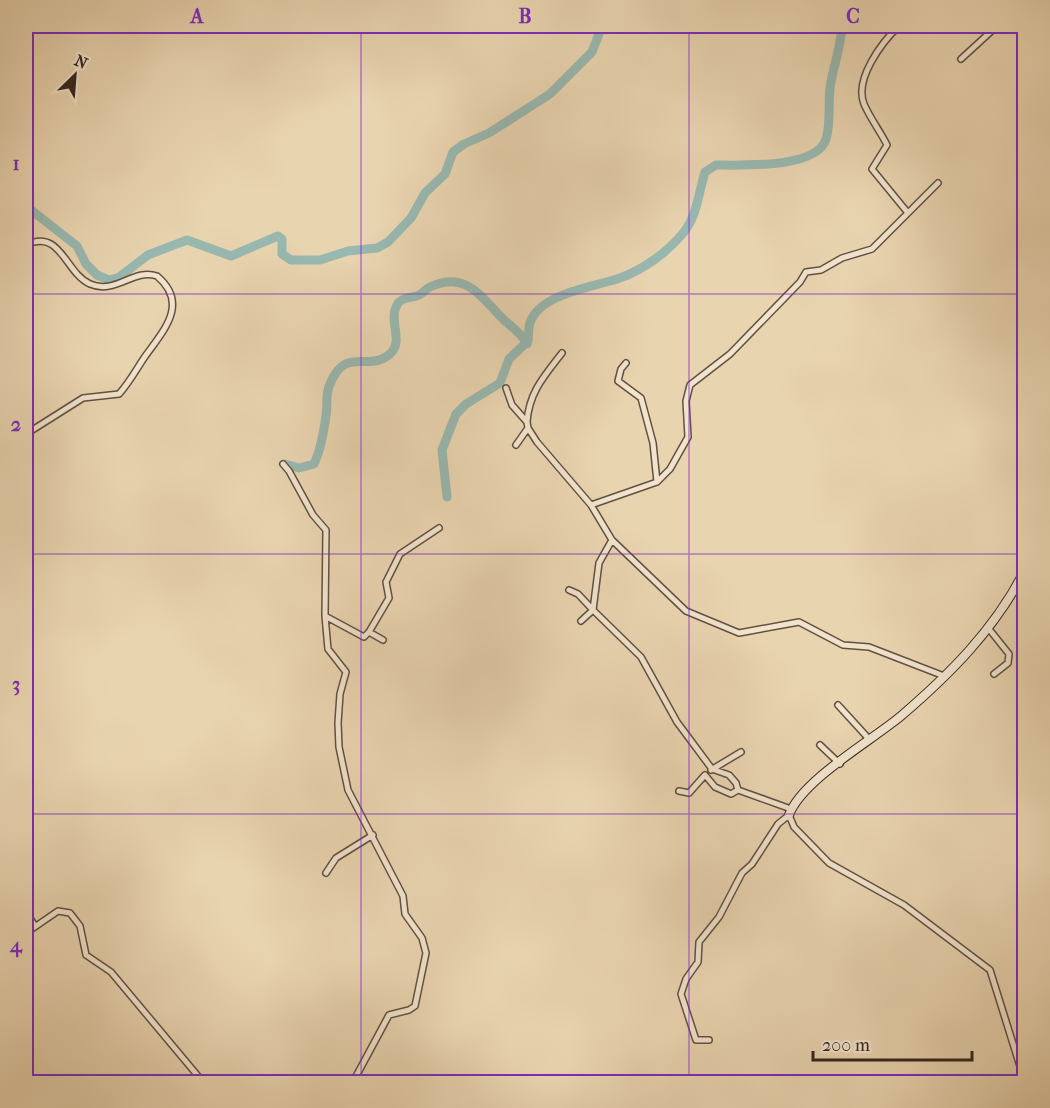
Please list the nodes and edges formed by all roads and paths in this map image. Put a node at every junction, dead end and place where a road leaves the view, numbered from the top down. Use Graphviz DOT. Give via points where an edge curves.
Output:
graph roads {
  1 [pos="899,26"];
  2 [pos="996,26"];
  3 [pos="961,59"];
  4 [pos="938,183"];
  5 [pos="908,213"];
  6 [pos="26,245"];
  7 [pos="562,353"];
  8 [pos="626,363"];
  9 [pos="506,388"];
  10 [pos="527,425"];
  11 [pos="26,434"];
  12 [pos="516,445"];
  13 [pos="283,464"];
  14 [pos="657,482"];
  15 [pos="591,505"];
  16 [pos="439,528"];
  17 [pos="612,540"];
  18 [pos="1024,572"];
  19 [pos="569,590"];
  20 [pos="593,610"];
  21 [pos="325,616"];
  22 [pos="581,621"];
  23 [pos="989,629"];
  24 [pos="369,632"];
  25 [pos="383,640"];
  26 [pos="994,674"];
  27 [pos="944,676"];
  28 [pos="838,705"];
  29 [pos="869,739"];
  30 [pos="820,745"];
  31 [pos="741,752"];
  32 [pos="840,764"];
  33 [pos="712,769"];
  34 [pos="705,775"];
  35 [pos="738,790"];
  36 [pos="679,792"];
  37 [pos="790,812"];
  38 [pos="373,834"];
  39 [pos="326,873"];
  40 [pos="26,912"];
  41 [pos="35,926"];
  42 [pos="26,933"];
  43 [pos="709,1040"];
  44 [pos="1024,1079"];
  45 [pos="203,1083"];
  46 [pos="353,1083"];
  1 -- 5 [label="street" via="873,60 862,85 863,102 887,145 872,169"];
  2 -- 3 [label="street"];
  4 -- 5 [label="street"];
  5 -- 14 [label="street" via="872,249 842,258 821,270 806,272 730,354 690,385 686,401 688,437 670,469"];
  6 -- 11 [label="street" via="47,241 78,276 98,287 109,288 142,274 157,276 170,291 173,302 169,322 120,393 84,398"];
  7 -- 10 [label="street" via="530,399"];
  8 -- 14 [label="street" via="618,381 641,398 653,443"];
  9 -- 10 [label="street" via="512,405"];
  10 -- 12 [label="street"];
  10 -- 15 [label="street" via="559,470"];
  13 -- 21 [label="street" via="326,530"];
  14 -- 15 [label="street"];
  15 -- 17 [label="street"];
  16 -- 24 [label="street" via="400,554 386,582 389,598"];
  17 -- 20 [label="street" via="599,562"];
  17 -- 27 [label="street" via="680,608 733,632 755,632 799,622 843,645 869,647"];
  18 -- 23 [label="street"];
  19 -- 20 [label="street"];
  20 -- 22 [label="street"];
  20 -- 33 [label="street" via="641,657 677,722"];
  21 -- 24 [label="street" via="363,636"];
  21 -- 38 [label="street" via="328,649 346,672 338,723 343,772 354,806"];
  23 -- 26 [label="street" via="1009,654 1008,663"];
  23 -- 27 [label="street"];
  24 -- 25 [label="street"];
  27 -- 29 [label="street" via="900,717"];
  28 -- 29 [label="street"];
  29 -- 32 [label="street"];
  30 -- 32 [label="street"];
  31 -- 33 [label="street"];
  32 -- 37 [label="street" via="806,790"];
  33 -- 34 [label="street"];
  33 -- 35 [label="street" via="729,775"];
  34 -- 35 [label="street" via="720,790 731,794"];
  34 -- 36 [label="street" via="689,793"];
  35 -- 37 [label="street"];
  37 -- 43 [label="street" via="742,873 719,917 698,946 698,962 683,989 682,999 696,1040"];
  37 -- 44 [label="street" via="794,827 829,863 904,905 990,970"];
  38 -- 39 [label="street" via="336,858"];
  38 -- 46 [label="street" via="404,899 406,916 424,943 426,959 413,1009 389,1015"];
  40 -- 41 [label="street"];
  41 -- 42 [label="street"];
  41 -- 45 [label="street" via="58,911 70,913 80,926 86,955 111,972"];
}
